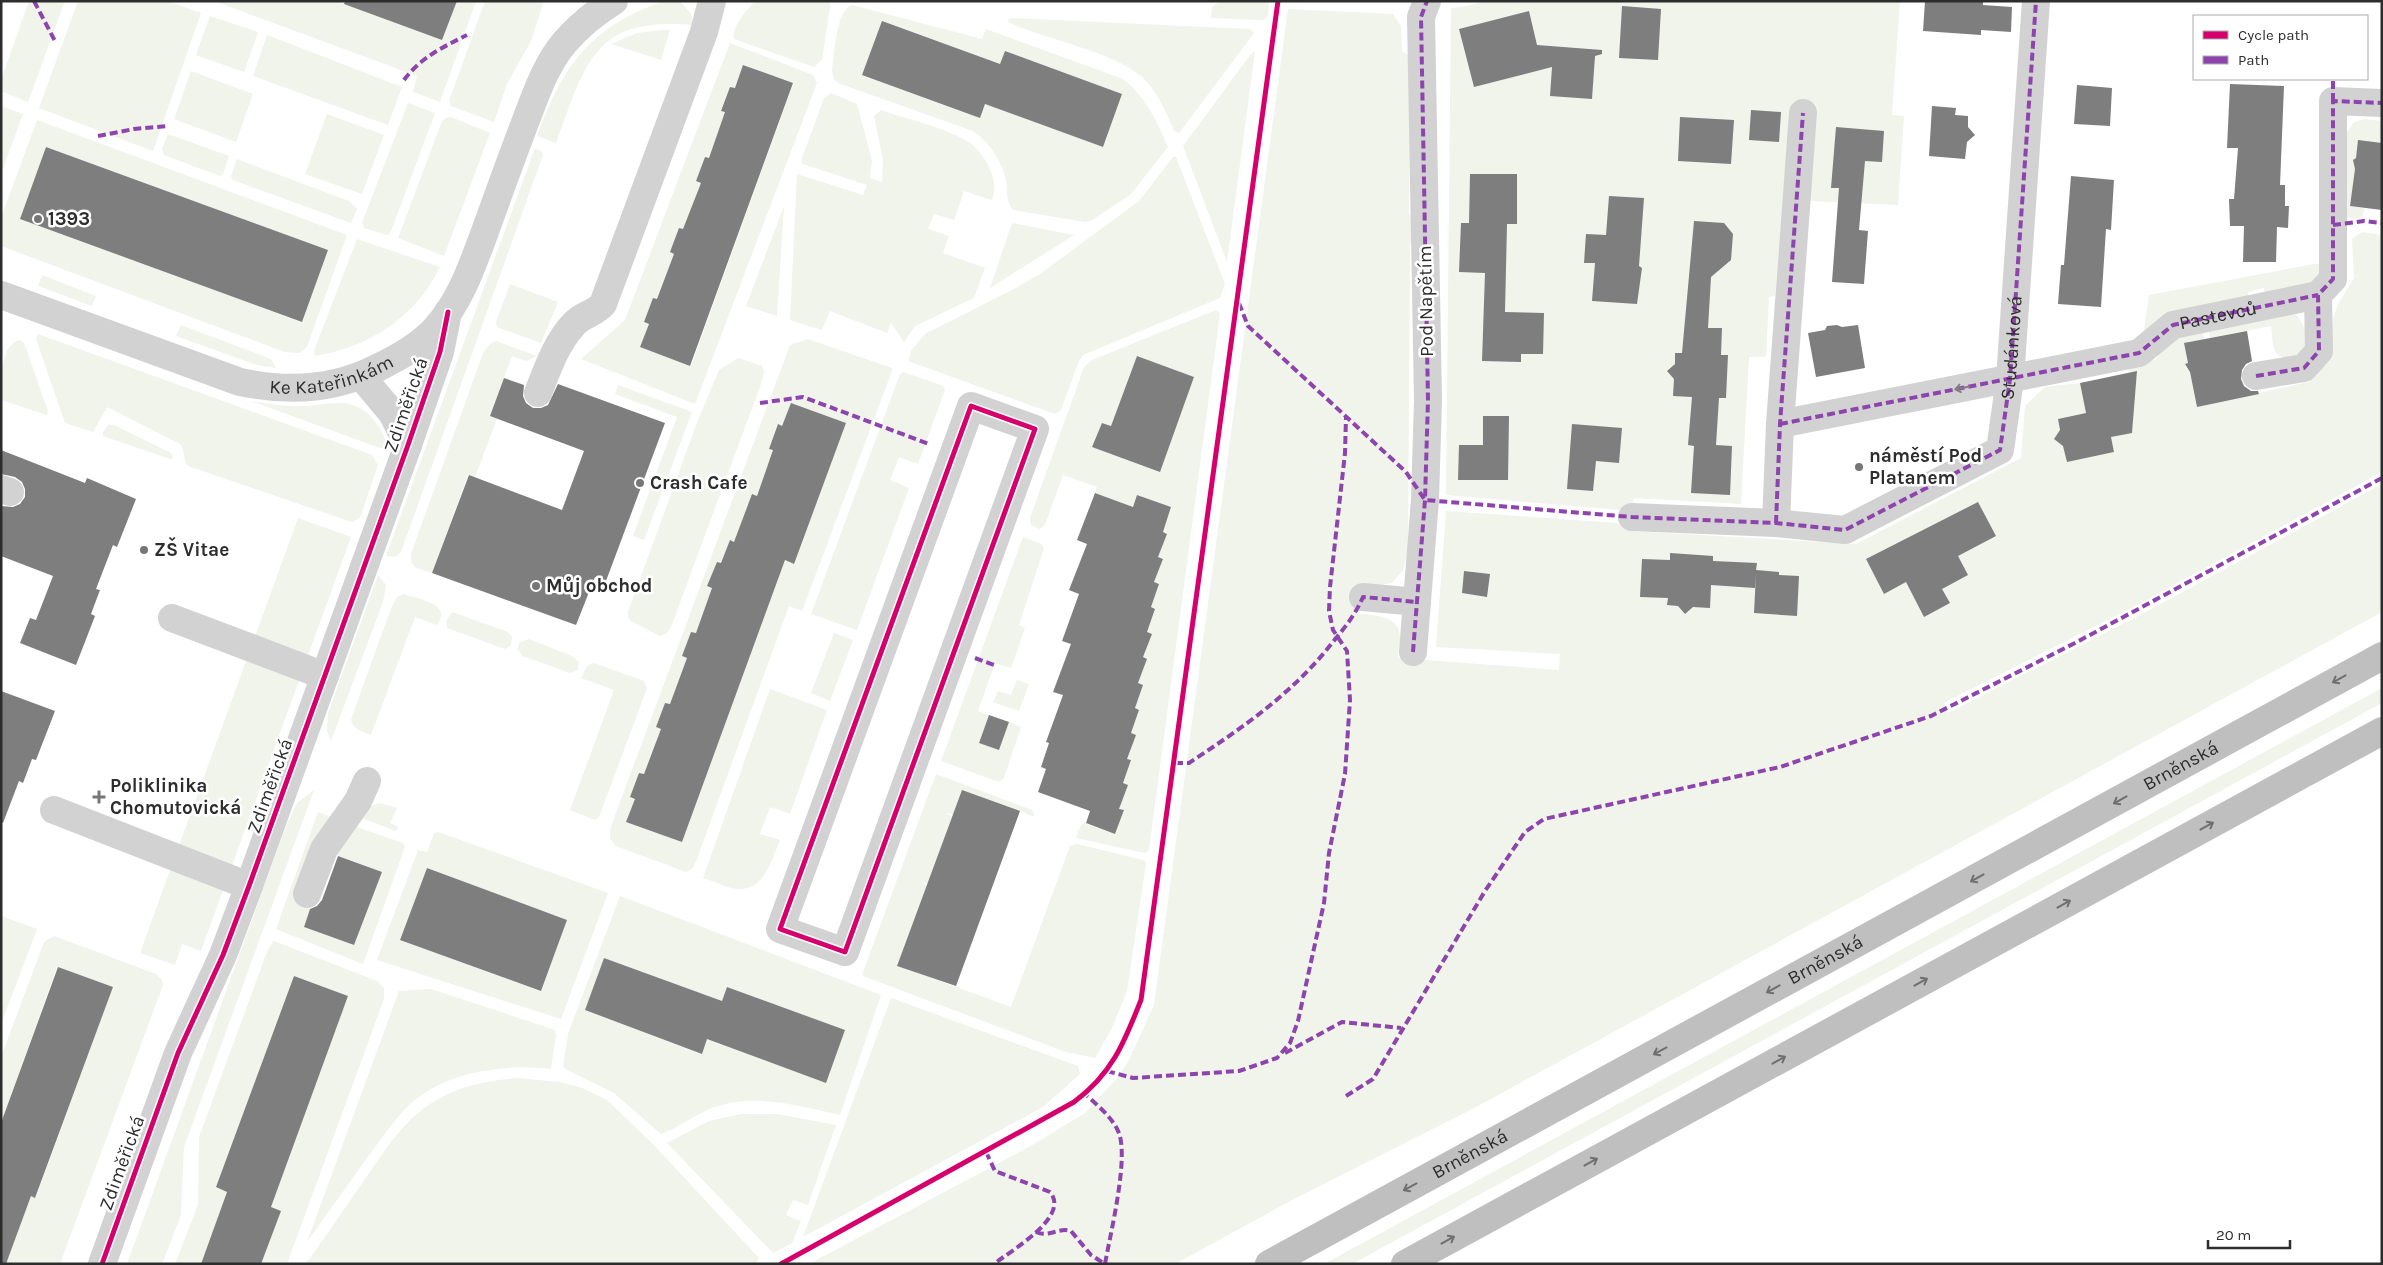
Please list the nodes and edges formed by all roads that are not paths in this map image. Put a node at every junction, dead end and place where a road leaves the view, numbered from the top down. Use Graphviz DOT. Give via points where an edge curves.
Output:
graph roads {
  1 [pos="614,1"];
  2 [pos="712,1"];
  3 [pos="1426,1"];
  4 [pos="2036,1"];
  5 [pos="2333,91"];
  6 [pos="2382,95"];
  7 [pos="2382,103"];
  8 [pos="1803,113"];
  9 [pos="2318,295"];
  10 [pos="2,298"];
  11 [pos="448,312"];
  12 [pos="361,376"];
  13 [pos="2256,376"];
  14 [pos="2010,379"];
  15 [pos="538,394"];
  16 [pos="1780,424"];
  17 [pos="408,445"];
  18 [pos="1632,517"];
  19 [pos="1776,523"];
  20 [pos="1364,597"];
  21 [pos="1417,602"];
  22 [pos="172,618"];
  23 [pos="1413,652"];
  24 [pos="2382,656"];
  25 [pos="325,676"];
  26 [pos="2382,732"];
  27 [pos="367,781"];
  28 [pos="54,810"];
  29 [pos="250,886"];
  30 [pos="308,894"];
  31 [pos="780,929"];
  32 [pos="102,1264"];
  33 [pos="1268,1264"];
  34 [pos="1405,1264"];
  1 -- 11 [label="street, Ke Kateřinkám" via="564,43 546,71 471,271"];
  2 -- 15 [label="street" via="704,32 603,304 573,325 554,356"];
  3 -- 21 [label="street, Pod Napětím" via="1421,17 1428,400"];
  4 -- 14 [label="street, Studánková"];
  5 -- 6 [label="street"];
  5 -- 7 [label="street"];
  5 -- 9 [label="street" via="2333,279"];
  8 -- 16 [label="street"];
  9 -- 13 [label="street" via="2319,351 2304,368"];
  9 -- 14 [label="street, Pastevců" via="2173,326 2139,353"];
  10 -- 12 [label="street, Ke Kateřinkám" via="240,382 304,388"];
  11 -- 12 [label="street, Ke Kateřinkám" via="436,329 416,345"];
  11 -- 17 [label="street, Zdiměřická" via="440,352"];
  12 -- 17 [label="street, Zdiměřická" via="392,413"];
  14 -- 16 [label="street, one-way"];
  14 -- 19 [label="street, Studánková" via="2000,450 1845,530"];
  16 -- 19 [label="street"];
  17 -- 25 [label="street, Zdiměřická"];
  18 -- 19 [label="street, Studánková"];
  20 -- 21 [label="street"];
  21 -- 23 [label="street, Pod Napětím"];
  22 -- 25 [label="street"];
  24 -- 33 [label="highway, Brněnská, one-way"];
  25 -- 29 [label="street, Zdiměřická"];
  34 -- 26 [label="highway, one-way"];
  27 -- 30 [label="street" via="358,801 324,849"];
  28 -- 29 [label="street"];
  29 -- 32 [label="street, Zdiměřická" via="223,955 178,1053"];
  31 -- 31 [label="street" via="845,952 1035,429 971,406"];
}
